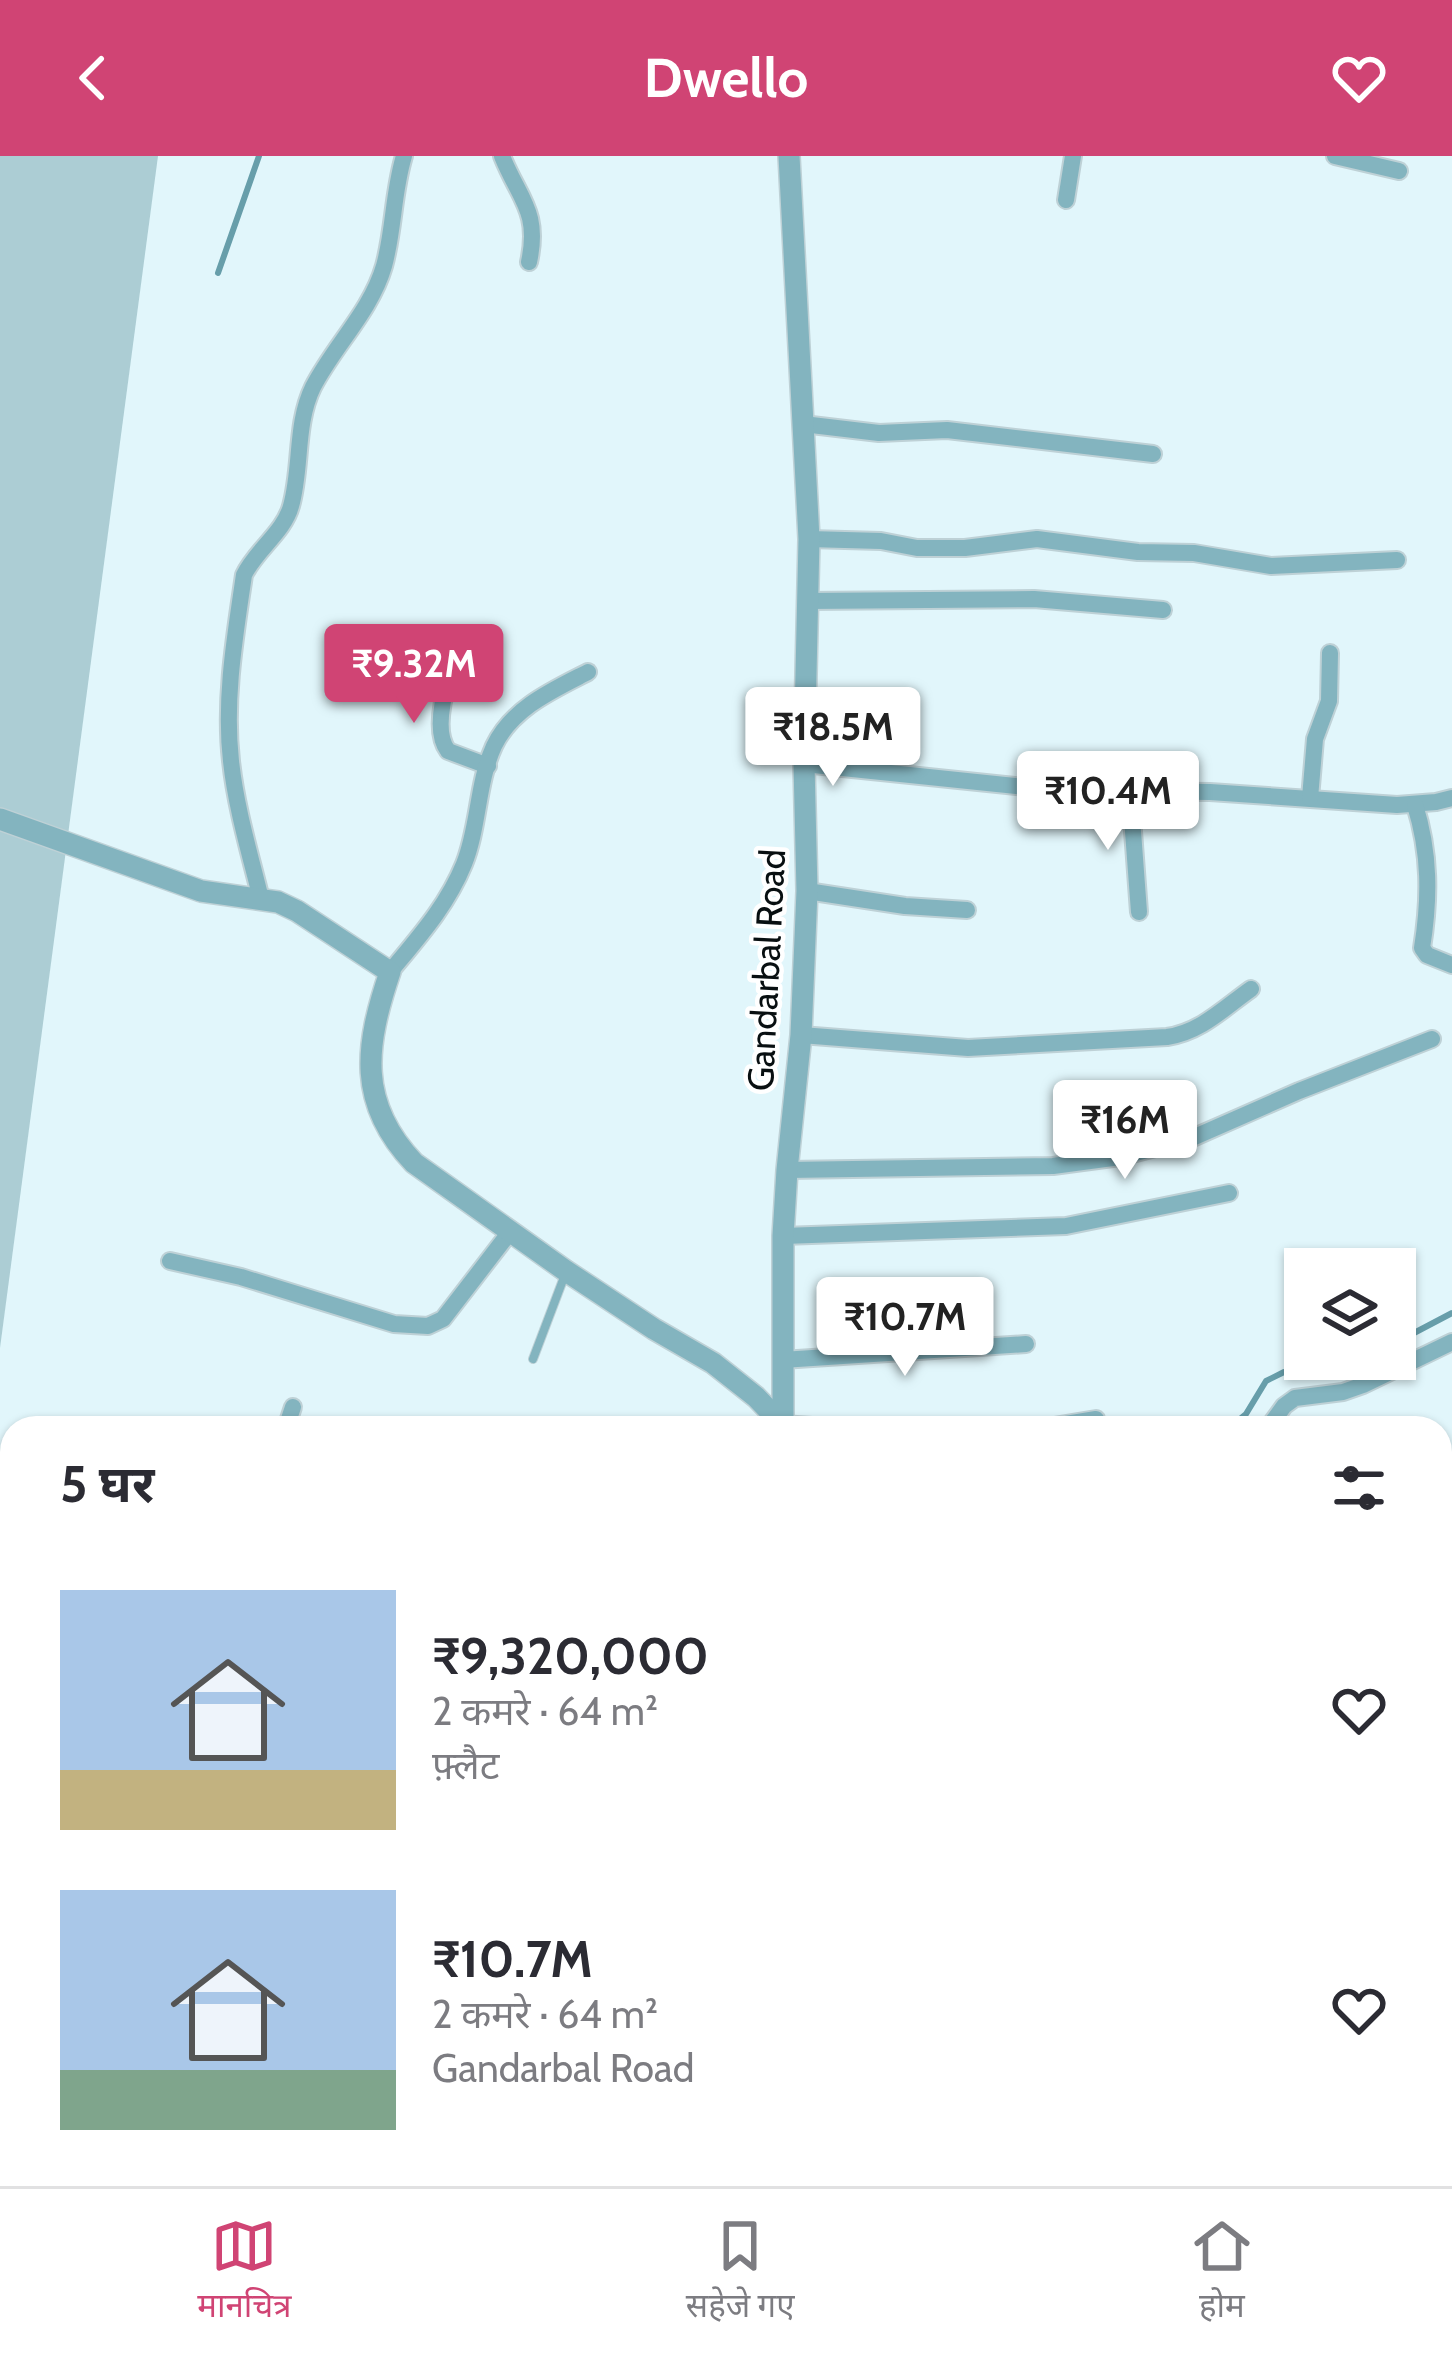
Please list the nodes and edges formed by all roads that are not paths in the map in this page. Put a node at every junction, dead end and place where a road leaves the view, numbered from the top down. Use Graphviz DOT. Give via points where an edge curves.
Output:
graph roads {
  1 [pos="404,156"];
  2 [pos="502,156"];
  3 [pos="789,156"];
  4 [pos="1073,156"];
  5 [pos="1335,156"];
  6 [pos="1399,171"];
  7 [pos="1066,200"];
  8 [pos="529,262"];
  9 [pos="803,424"];
  10 [pos="1153,454"];
  11 [pos="809,539"];
  12 [pos="1397,560"];
  13 [pos="807,602"];
  14 [pos="1163,610"];
  15 [pos="463,634"];
  16 [pos="1330,653"];
  17 [pos="588,672"];
  18 [pos="804,764"];
  19 [pos="488,766"];
  20 [pos="1130,790"];
  21 [pos="1310,798"];
  22 [pos="1452,798"];
  23 [pos="1415,805"];
  24 [pos="0,819"];
  25 [pos="807,891"];
  26 [pos="261,899"];
  27 [pos="967,910"];
  28 [pos="1139,912"];
  29 [pos="1452,965"];
  30 [pos="389,972"];
  31 [pos="1251,989"];
  32 [pos="801,1035"];
  33 [pos="1432,1040"];
  34 [pos="787,1170"];
  35 [pos="1229,1193"];
  36 [pos="510,1232"];
  37 [pos="783,1236"];
  38 [pos="170,1261"];
  39 [pos="566,1271"];
  40 [pos="1452,1342"];
  41 [pos="1026,1344"];
  42 [pos="533,1359"];
  43 [pos="782,1360"];
  44 [pos="293,1407"];
  45 [pos="290,1416"];
  46 [pos="773,1416"];
  47 [pos="782,1416"];
  48 [pos="1277,1416"];
  1 -- 26 [label="street" via="384,266 312,389 286,519 244,574 231,757"];
  2 -- 8 [label="street" via="532,220"];
  3 -- 9 [label="street, Gandarbal Road"];
  4 -- 7 [label="street"];
  5 -- 6 [label="street"];
  9 -- 10 [label="street" via="947,430"];
  9 -- 11 [label="street, Gandarbal Road"];
  11 -- 12 [label="street" via="965,548 1037,539 1271,566"];
  11 -- 13 [label="street, Gandarbal Road"];
  13 -- 14 [label="street" via="1034,599"];
  13 -- 18 [label="street, Gandarbal Road"];
  15 -- 19 [label="street" via="440,737 448,751"];
  16 -- 21 [label="street"];
  17 -- 19 [label="street" via="509,724"];
  18 -- 20 [label="street" via="1054,790"];
  18 -- 25 [label="street, Gandarbal Road"];
  19 -- 30 [label="street" via="451,892"];
  20 -- 21 [label="street"];
  20 -- 28 [label="street"];
  21 -- 23 [label="street"];
  22 -- 23 [label="street"];
  23 -- 29 [label="street" via="1429,880 1422,948"];
  24 -- 26 [label="street" via="201,891"];
  25 -- 27 [label="street"];
  25 -- 32 [label="street, Gandarbal Road"];
  26 -- 30 [label="street" via="297,911"];
  30 -- 36 [label="street" via="373,1035 377,1112 414,1163"];
  31 -- 32 [label="street" via="1200,1028 1167,1037 968,1048"];
  32 -- 34 [label="street, Gandarbal Road"];
  33 -- 34 [label="street" via="1190,1139 1120,1156 1053,1166"];
  34 -- 37 [label="street, Gandarbal Road"];
  35 -- 37 [label="street" via="1066,1226"];
  36 -- 38 [label="street" via="443,1319 428,1326 394,1324"];
  36 -- 39 [label="street"];
  37 -- 43 [label="street, Gandarbal Road"];
  39 -- 42 [label="lane"];
  39 -- 46 [label="street" via="713,1363"];
  40 -- 48 [label="street" via="1363,1385 1295,1398"];
  41 -- 43 [label="street"];
  43 -- 47 [label="street, Gandarbal Road"];
  44 -- 45 [label="street"];
}
